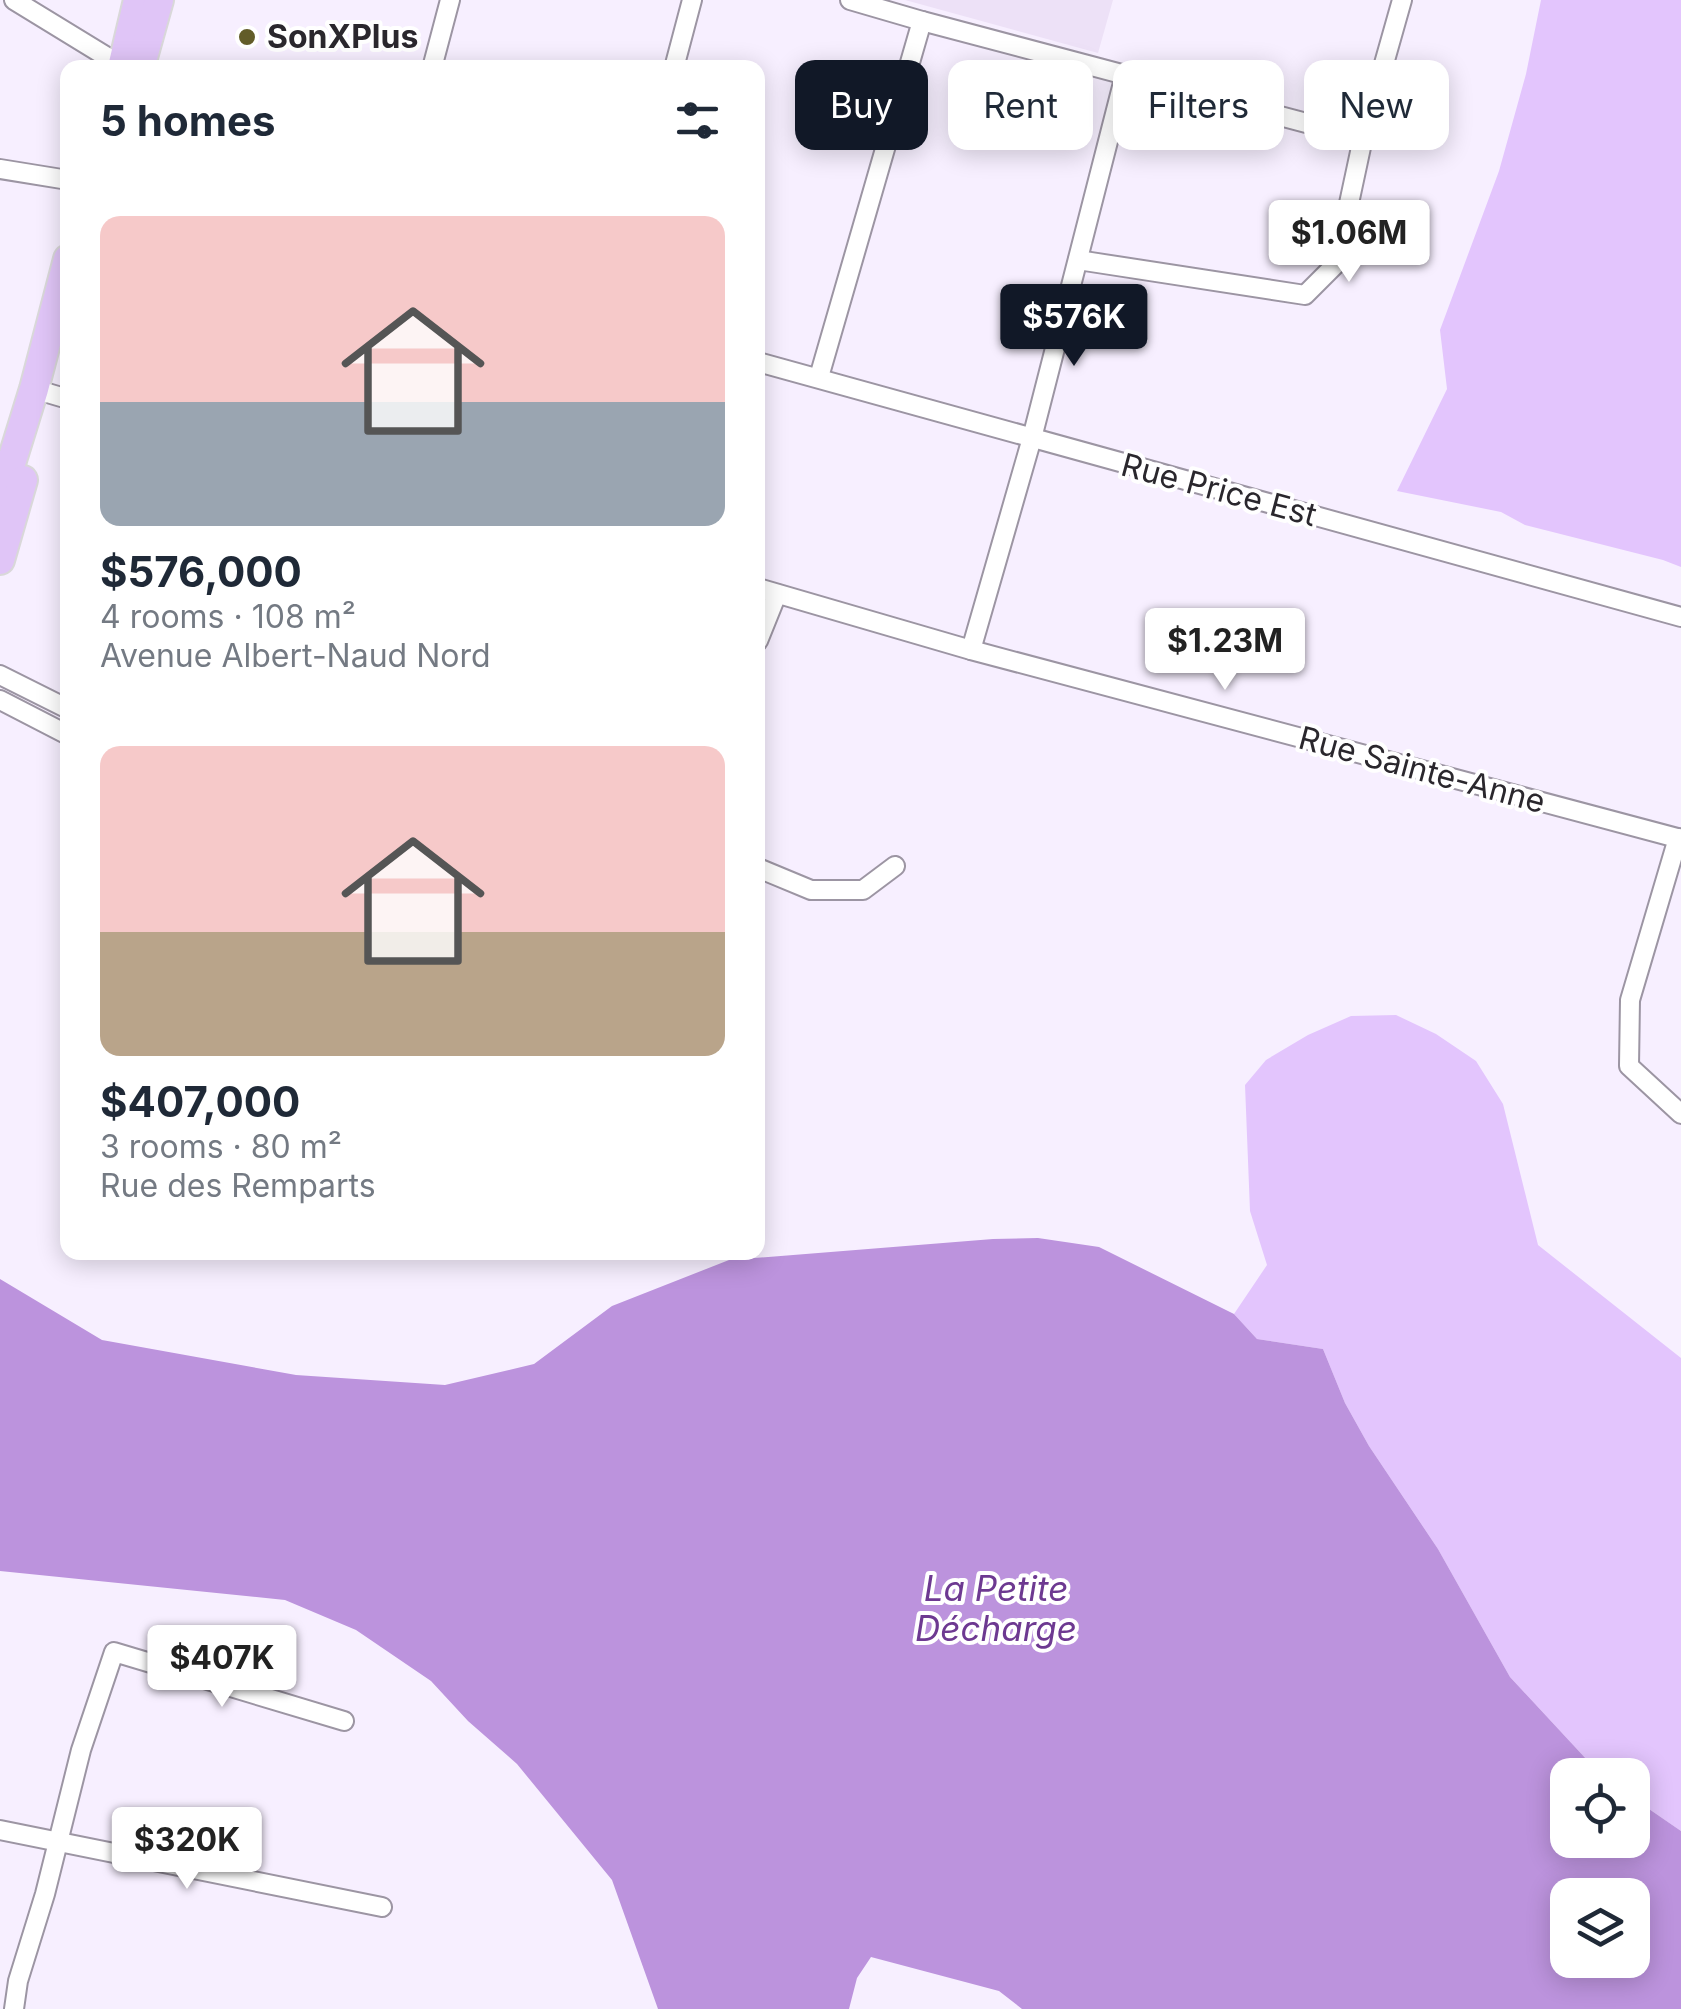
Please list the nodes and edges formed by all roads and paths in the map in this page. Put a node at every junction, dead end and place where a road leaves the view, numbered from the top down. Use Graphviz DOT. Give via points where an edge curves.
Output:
graph roads {
  1 [pos="14,0"];
  2 [pos="138,0"];
  3 [pos="159,0"];
  4 [pos="450,0"];
  5 [pos="692,0"];
  6 [pos="850,0"];
  7 [pos="1402,0"];
  8 [pos="922,21"];
  9 [pos="112,60"];
  10 [pos="125,60"];
  11 [pos="142,60"];
  12 [pos="434,60"];
  13 [pos="676,60"];
  14 [pos="1385,60"];
  15 [pos="1113,73"];
  16 [pos="1113,123"];
  17 [pos="1361,150"];
  18 [pos="0,169"];
  19 [pos="60,179"];
  20 [pos="1078,260"];
  21 [pos="60,319"];
  22 [pos="60,360"];
  23 [pos="765,364"];
  24 [pos="819,378"];
  25 [pos="50,394"];
  26 [pos="1032,438"];
  27 [pos="0,499"];
  28 [pos="0,560"];
  29 [pos="765,590"];
  30 [pos="777,594"];
  31 [pos="1681,616"];
  32 [pos="765,624"];
  33 [pos="971,650"];
  34 [pos="0,675"];
  35 [pos="0,700"];
  36 [pos="60,705"];
  37 [pos="60,731"];
  38 [pos="1679,838"];
  39 [pos="895,866"];
  40 [pos="765,871"];
  41 [pos="1681,1114"];
  42 [pos="344,1722"];
  43 [pos="0,1830"];
  44 [pos="58,1842"];
  45 [pos="382,1907"];
  46 [pos="14,2009"];
  1 -- 9 [label="street"];
  2 -- 10 [label="main road"];
  3 -- 11 [label="main road"];
  4 -- 12 [label="street"];
  5 -- 13 [label="street"];
  6 -- 8 [label="street"];
  7 -- 14 [label="street"];
  8 -- 15 [label="street"];
  8 -- 24 [label="street"];
  16 -- 20 [label="street"];
  17 -- 20 [label="street" via="1336,264 1305,295"];
  18 -- 19 [label="street"];
  20 -- 26 [label="street"];
  21 -- 25 [label="main road"];
  22 -- 25 [label="main road"];
  23 -- 24 [label="street, Rue Price Est"];
  24 -- 26 [label="street, Rue Price Est"];
  25 -- 27 [label="main road"];
  25 -- 28 [label="main road"];
  26 -- 31 [label="street, Rue Price Est"];
  26 -- 33 [label="street"];
  29 -- 30 [label="street, Rue Sainte-Anne"];
  30 -- 32 [label="street"];
  30 -- 33 [label="street, Rue Sainte-Anne"];
  33 -- 38 [label="street, Rue Sainte-Anne"];
  34 -- 36 [label="street"];
  35 -- 37 [label="street"];
  38 -- 41 [label="street" via="1630,1000 1628,1066"];
  39 -- 40 [label="street" via="864,890 811,890"];
  42 -- 44 [label="street" via="114,1652"];
  43 -- 44 [label="street"];
  44 -- 45 [label="street"];
  44 -- 46 [label="street"];
}
